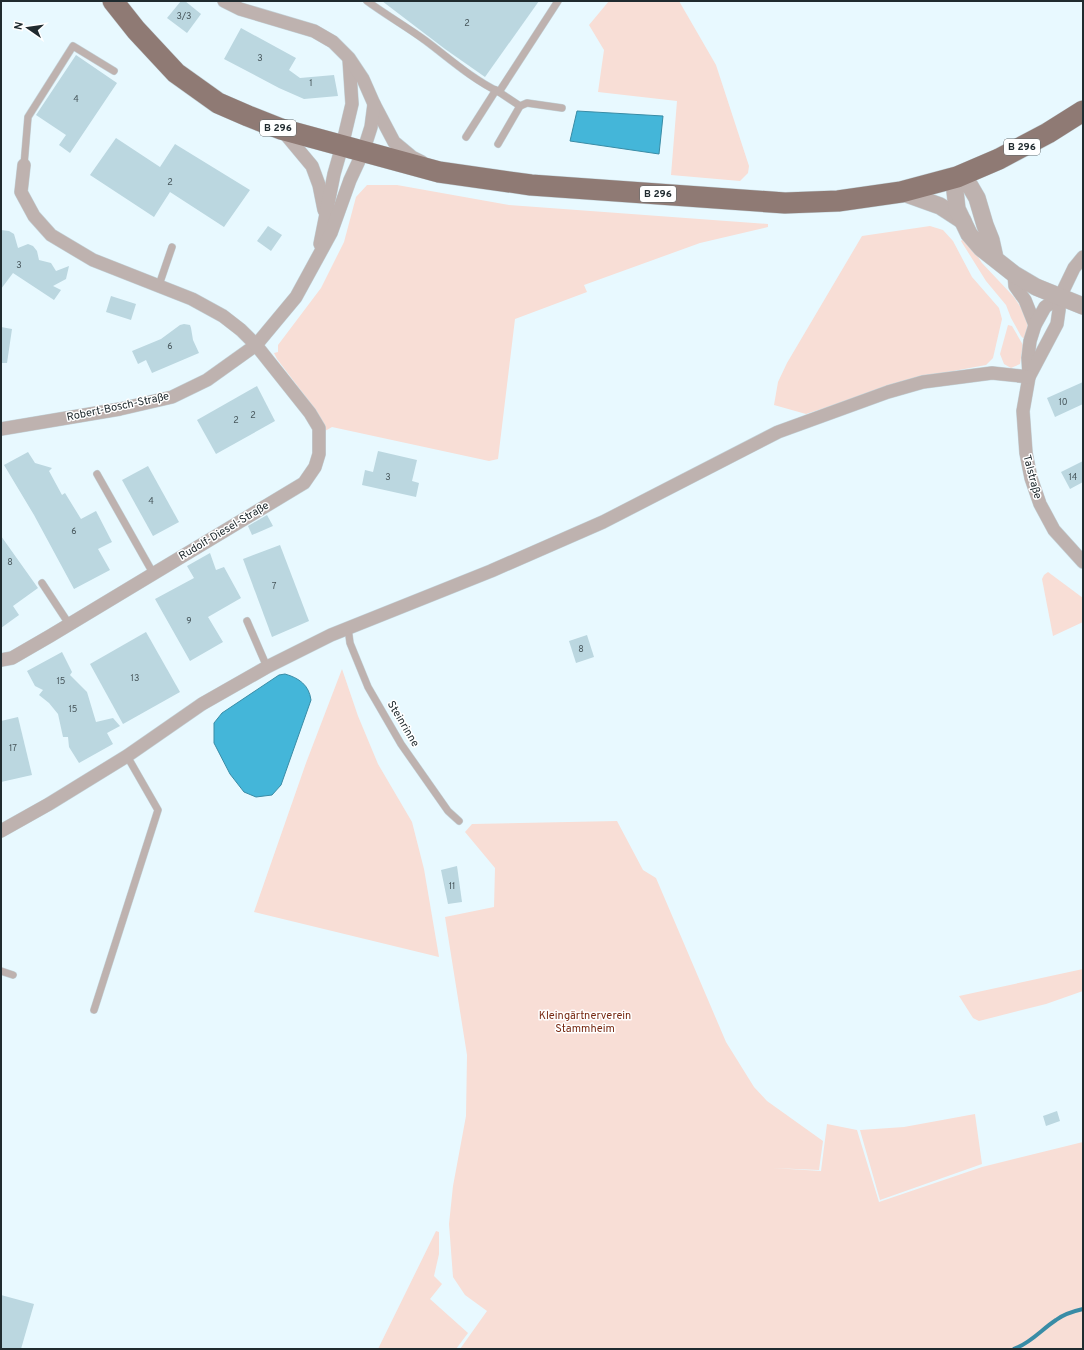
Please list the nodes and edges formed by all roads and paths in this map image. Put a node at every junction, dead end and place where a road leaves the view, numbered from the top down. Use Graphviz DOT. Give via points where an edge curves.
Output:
graph roads {
  1 [pos="114,1"];
  2 [pos="224,1"];
  3 [pos="367,1"];
  4 [pos="558,1"];
  5 [pos="349,58"];
  6 [pos="114,71"];
  7 [pos="497,91"];
  8 [pos="374,104"];
  9 [pos="520,106"];
  10 [pos="562,108"];
  11 [pos="1083,111"];
  12 [pos="281,129"];
  13 [pos="466,138"];
  14 [pos="498,144"];
  15 [pos="342,146"];
  16 [pos="363,152"];
  17 [pos="24,165"];
  18 [pos="439,172"];
  19 [pos="957,177"];
  20 [pos="901,192"];
  21 [pos="326,217"];
  22 [pos="963,221"];
  23 [pos="172,247"];
  24 [pos="318,255"];
  25 [pos="1083,257"];
  26 [pos="995,258"];
  27 [pos="1014,274"];
  28 [pos="159,285"];
  29 [pos="1060,297"];
  30 [pos="1083,306"];
  31 [pos="1035,325"];
  32 [pos="256,345"];
  33 [pos="1029,377"];
  34 [pos="1,429"];
  35 [pos="96,474"];
  36 [pos="1083,562"];
  37 [pos="153,574"];
  38 [pos="42,582"];
  39 [pos="247,621"];
  40 [pos="70,624"];
  41 [pos="348,628"];
  42 [pos="1,660"];
  43 [pos="267,668"];
  44 [pos="127,756"];
  45 [pos="458,821"];
  46 [pos="1,831"];
  47 [pos="1,971"];
  48 [pos="13,975"];
  49 [pos="94,1010"];
  1 -- 12 [label="main road, B 296" via="136,30 176,73 218,103"];
  2 -- 5 [label="street" via="314,31 333,42"];
  3 -- 7 [label="lane" via="419,36 470,76"];
  4 -- 7 [label="lane"];
  5 -- 8 [label="street" via="363,79"];
  5 -- 15 [label="street, Robert-Bosch-Straße" via="352,104"];
  6 -- 17 [label="lane" via="73,46 28,117"];
  7 -- 9 [label="lane"];
  7 -- 13 [label="lane"];
  8 -- 16 [label="street, Robert-Bosch-Straße" via="371,127"];
  8 -- 18 [label="street" via="394,142 412,157"];
  9 -- 10 [label="lane" via="527,103"];
  9 -- 14 [label="lane"];
  11 -- 19 [label="main road, B 296" via="1048,134"];
  12 -- 15 [label="main road, B 296"];
  12 -- 21 [label="street, Robert-Bosch-Straße" via="312,166"];
  15 -- 16 [label="main road, B 296"];
  15 -- 21 [label="street, Robert-Bosch-Straße"];
  16 -- 18 [label="main road, B 296"];
  16 -- 24 [label="street, Robert-Bosch-Straße" via="331,233"];
  17 -- 28 [label="street, Rudolf-Diesel-Straße" via="21,192 34,216 51,235 93,260"];
  18 -- 20 [label="main road, B 296" via="531,185 785,203 838,201"];
  19 -- 20 [label="main road, B 296"];
  19 -- 22 [label="street" via="957,209"];
  19 -- 26 [label="street" via="970,186 976,198"];
  20 -- 22 [label="street" via="940,206"];
  21 -- 24 [label="street, Robert-Bosch-Straße"];
  22 -- 26 [label="street" via="969,234 981,248"];
  23 -- 28 [label="lane"];
  24 -- 32 [label="street, Robert-Bosch-Straße" via="296,297"];
  25 -- 29 [label="street" via="1074,268"];
  26 -- 27 [label="street"];
  27 -- 29 [label="street"];
  27 -- 31 [label="street" via="1015,286 1025,300"];
  28 -- 32 [label="street, Rudolf-Diesel-Straße" via="223,316"];
  29 -- 30 [label="street"];
  29 -- 31 [label="street, Talstraße" via="1045,307"];
  29 -- 33 [label="street, Talstraße" via="1057,324"];
  31 -- 33 [label="street, Talstraße" via="1028,358"];
  32 -- 34 [label="street, Robert-Bosch-Straße" via="207,380 172,397 120,409"];
  32 -- 37 [label="street, Rudolf-Diesel-Straße" via="319,428 320,454 315,467 304,483"];
  33 -- 36 [label="street, Talstraße" via="1023,411 1026,453 1031,478 1040,504 1054,530"];
  33 -- 41 [label="street" via="992,373 923,382 888,392 785,430 603,522 491,571"];
  35 -- 37 [label="lane"];
  37 -- 40 [label="street, Rudolf-Diesel-Straße"];
  38 -- 40 [label="lane"];
  39 -- 43 [label="lane"];
  40 -- 42 [label="street, Rudolf-Diesel-Straße" via="12,658"];
  41 -- 43 [label="street"];
  41 -- 45 [label="lane, Steinrinne" via="350,643 368,687 401,744 448,811"];
  43 -- 44 [label="street" via="202,704"];
  44 -- 46 [label="street"];
  44 -- 49 [label="lane" via="158,810"];
  47 -- 48 [label="lane"];
}
